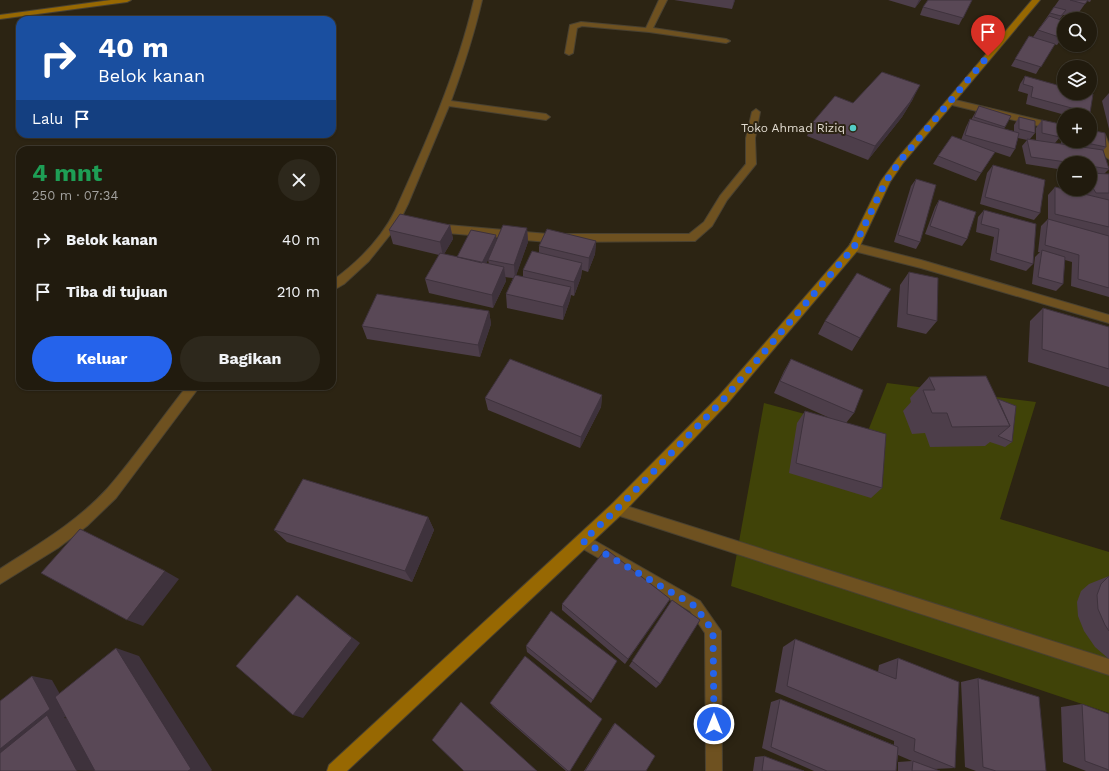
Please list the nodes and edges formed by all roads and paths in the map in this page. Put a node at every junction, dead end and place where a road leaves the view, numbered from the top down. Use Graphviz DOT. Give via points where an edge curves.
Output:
graph roads {
  1 [pos="127,0"];
  2 [pos="478,0"];
  3 [pos="663,0"];
  4 [pos="1036,0"];
  5 [pos="0,17"];
  6 [pos="649,30"];
  7 [pos="726,41"];
  8 [pos="569,53"];
  9 [pos="951,102"];
  10 [pos="446,103"];
  11 [pos="756,112"];
  12 [pos="546,117"];
  13 [pos="1057,127"];
  14 [pos="1106,137"];
  15 [pos="1109,156"];
  16 [pos="424,226"];
  17 [pos="854,247"];
  18 [pos="336,284"];
  19 [pos="1109,319"];
  20 [pos="191,390"];
  21 [pos="617,509"];
  22 [pos="583,541"];
  23 [pos="0,577"];
  24 [pos="1109,667"];
  25 [pos="335,771"];
  26 [pos="714,771"];
  1 -- 5 [label="street"];
  2 -- 10 [label="street" via="472,27"];
  3 -- 6 [label="street"];
  4 -- 9 [label="street"];
  6 -- 7 [label="street"];
  6 -- 8 [label="street" via="576,25 573,28"];
  9 -- 13 [label="street"];
  9 -- 17 [label="street" via="886,181"];
  10 -- 12 [label="street"];
  10 -- 18 [label="street" via="397,224"];
  11 -- 16 [label="street" via="751,126 751,164 723,198 708,224 691,238 548,238"];
  14 -- 15 [label="street"];
  17 -- 19 [label="street"];
  17 -- 21 [label="street" via="723,400"];
  20 -- 23 [label="street" via="111,494 53,543"];
  21 -- 22 [label="street"];
  21 -- 24 [label="street"];
  22 -- 25 [label="street"];
  22 -- 26 [label="street" via="695,606 713,631"];
}
